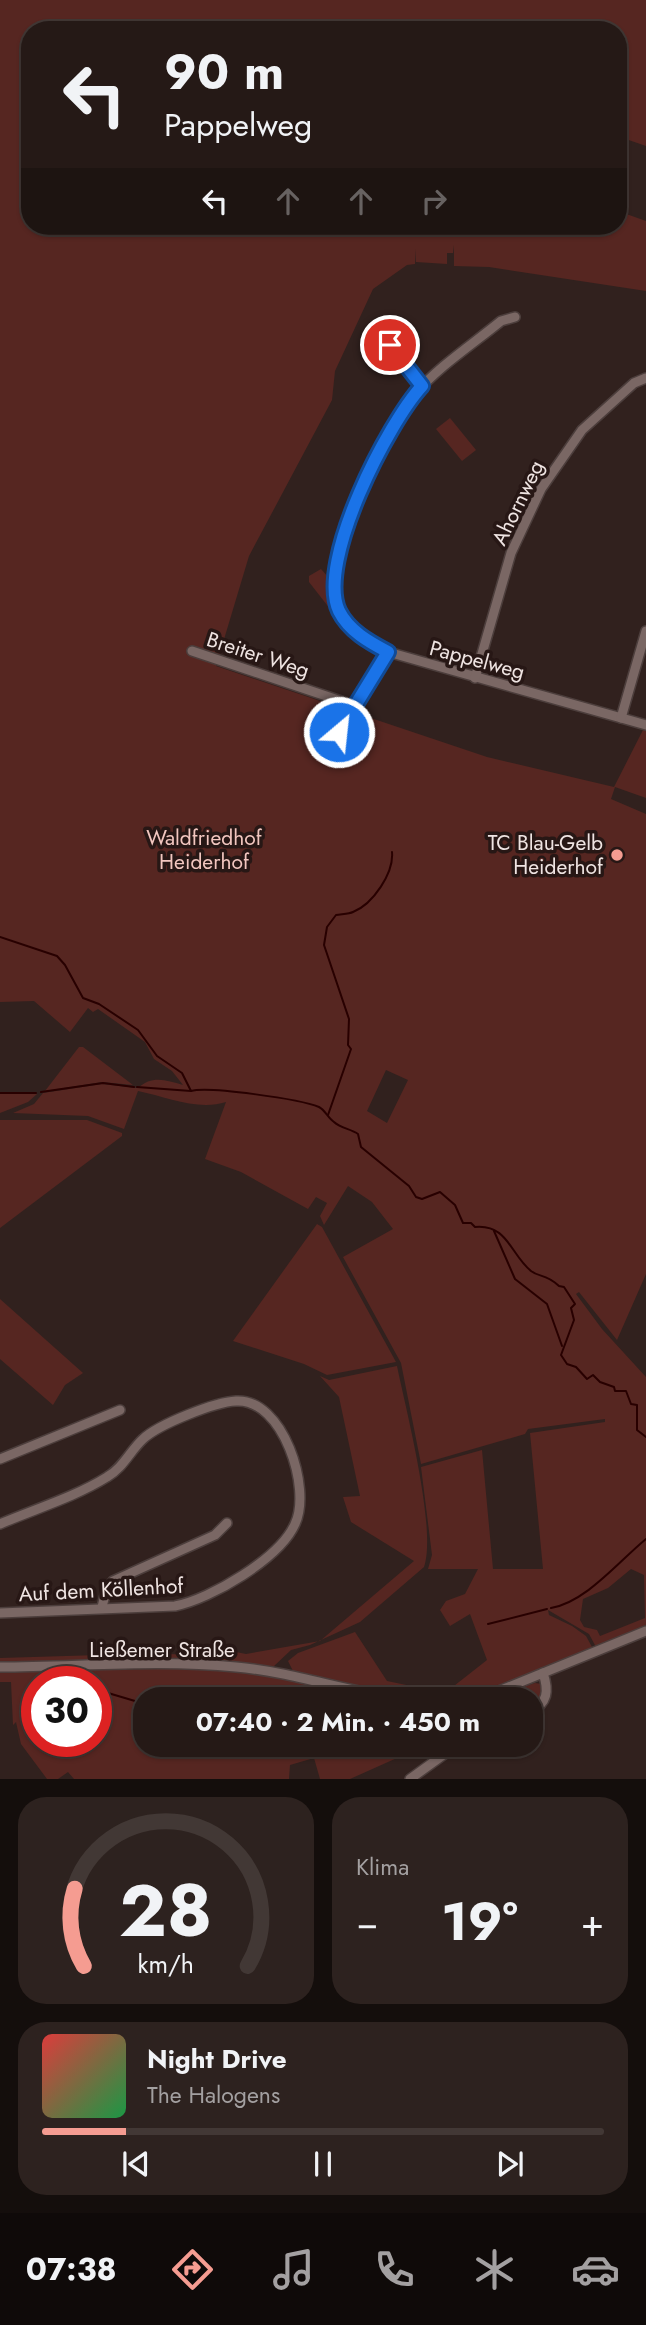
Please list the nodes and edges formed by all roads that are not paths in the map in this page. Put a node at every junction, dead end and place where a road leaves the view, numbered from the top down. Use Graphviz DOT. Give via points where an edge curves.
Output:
graph roads {
  1 [pos="515,317"];
  2 [pos="380,340"];
  3 [pos="646,378"];
  4 [pos="422,386"];
  5 [pos="646,631"];
  6 [pos="192,651"];
  7 [pos="388,652"];
  8 [pos="475,678"];
  9 [pos="353,705"];
  10 [pos="621,718"];
  11 [pos="646,725"];
  12 [pos="339,732"];
  13 [pos="120,1410"];
  14 [pos="0,1459"];
  15 [pos="227,1522"];
  16 [pos="0,1524"];
  17 [pos="102,1607"];
  18 [pos="0,1613"];
  19 [pos="646,1631"];
  20 [pos="0,1667"];
  21 [pos="543,1673"];
  22 [pos="349,1687"];
  23 [pos="509,1687"];
  24 [pos="543,1704"];
  25 [pos="440,1757"];
  26 [pos="410,1779"];
  1 -- 4 [label="street, Pappelweg" via="501,321"];
  2 -- 4 [label="street" via="390,345"];
  3 -- 8 [label="street, Ahornweg" via="634,383 582,429 541,489 512,553"];
  4 -- 7 [label="street, Pappelweg" via="395,421 363,489 333,576 339,610 348,625"];
  5 -- 10 [label="street"];
  6 -- 9 [label="street, Breiter Weg"];
  7 -- 8 [label="street, Pappelweg"];
  7 -- 9 [label="street"];
  8 -- 10 [label="street, Pappelweg"];
  9 -- 12 [label="street"];
  10 -- 11 [label="street, Pappelweg"];
  13 -- 14 [label="street"];
  15 -- 17 [label="street" via="215,1535 113,1581"];
  16 -- 17 [label="street, Auf dem Köllenhof" via="109,1476 153,1432 218,1404 237,1401 262,1409 280,1431 301,1487 299,1515 283,1544 199,1601 175,1606"];
  17 -- 18 [label="street, Auf dem Köllenhof"];
  19 -- 21 [label="street"];
  20 -- 22 [label="street, Ließemer Straße" via="234,1666"];
  21 -- 23 [label="street"];
  21 -- 24 [label="street" via="547,1695"];
  25 -- 26 [label="street"];
}
